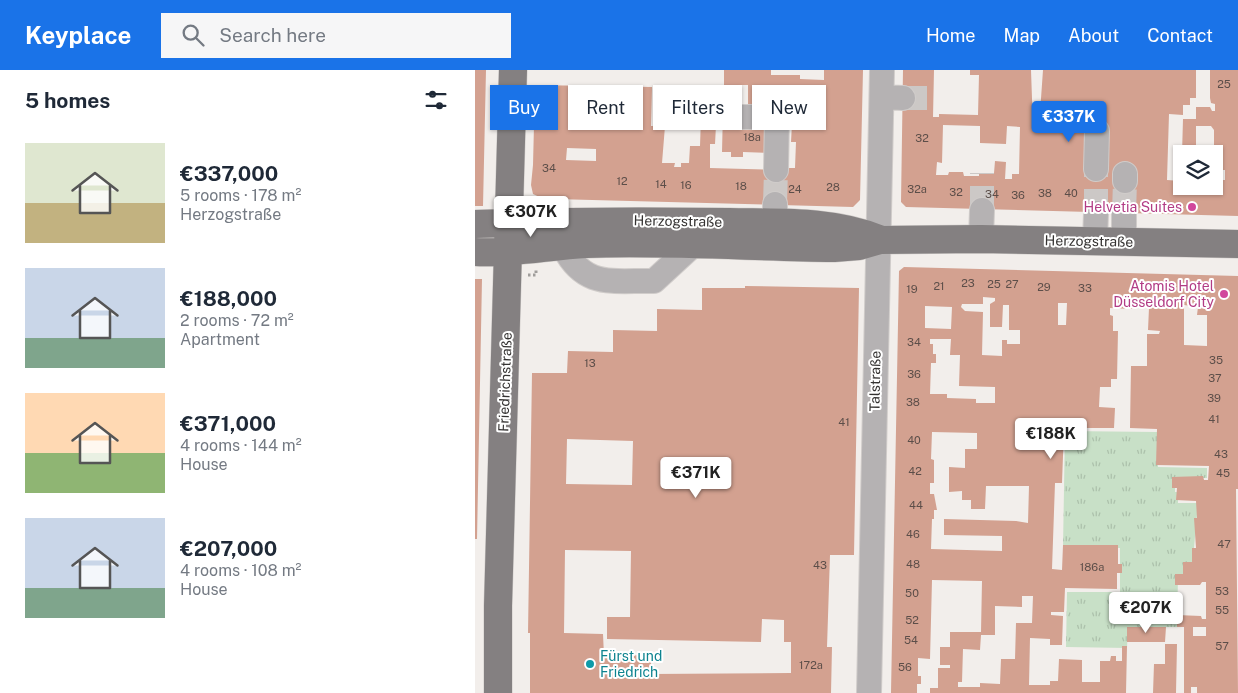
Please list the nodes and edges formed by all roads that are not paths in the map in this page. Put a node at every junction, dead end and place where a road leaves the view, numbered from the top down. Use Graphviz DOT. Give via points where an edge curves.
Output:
graph roads {
  1 [pos="513,70"];
  2 [pos="882,70"];
  3 [pos="742,117"];
  4 [pos="1097,131"];
  5 [pos="1096,168"];
  6 [pos="776,170"];
  7 [pos="982,210"];
  8 [pos="1096,213"];
  9 [pos="1124,213"];
  10 [pos="510,223"];
  11 [pos="475,224"];
  12 [pos="981,239"];
  13 [pos="880,240"];
  14 [pos="1095,242"];
  15 [pos="1123,242"];
  16 [pos="1238,244"];
  17 [pos="563,246"];
  18 [pos="692,246"];
  19 [pos="475,252"];
  20 [pos="509,252"];
  21 [pos="498,693"];
  22 [pos="869,693"];
  1 -- 10 [label="main road, Friedrichstraße"];
  2 -- 13 [label="street, Talstraße" via="892,97"];
  3 -- 6 [label="street" via="777,117"];
  4 -- 5 [label="street"];
  7 -- 12 [label="street"];
  8 -- 14 [label="street"];
  9 -- 15 [label="street"];
  10 -- 11 [label="main road, Herzogstraße"];
  10 -- 13 [label="main road, Herzogstraße" via="775,214 858,231"];
  10 -- 20 [label="main road, Friedrichstraße"];
  12 -- 13 [label="main road, Herzogstraße"];
  12 -- 14 [label="main road, Herzogstraße"];
  13 -- 18 [label="main road, Herzogstraße" via="834,248"];
  13 -- 22 [label="street, Talstraße"];
  14 -- 15 [label="main road, Herzogstraße"];
  15 -- 16 [label="main road, Herzogstraße"];
  17 -- 18 [label="main road, Herzogstraße"];
  17 -- 18 [label="street" via="571,262 593,279 654,281"];
  17 -- 20 [label="main road, Herzogstraße"];
  19 -- 20 [label="main road, Herzogstraße"];
  20 -- 21 [label="main road, Friedrichstraße"];
}
